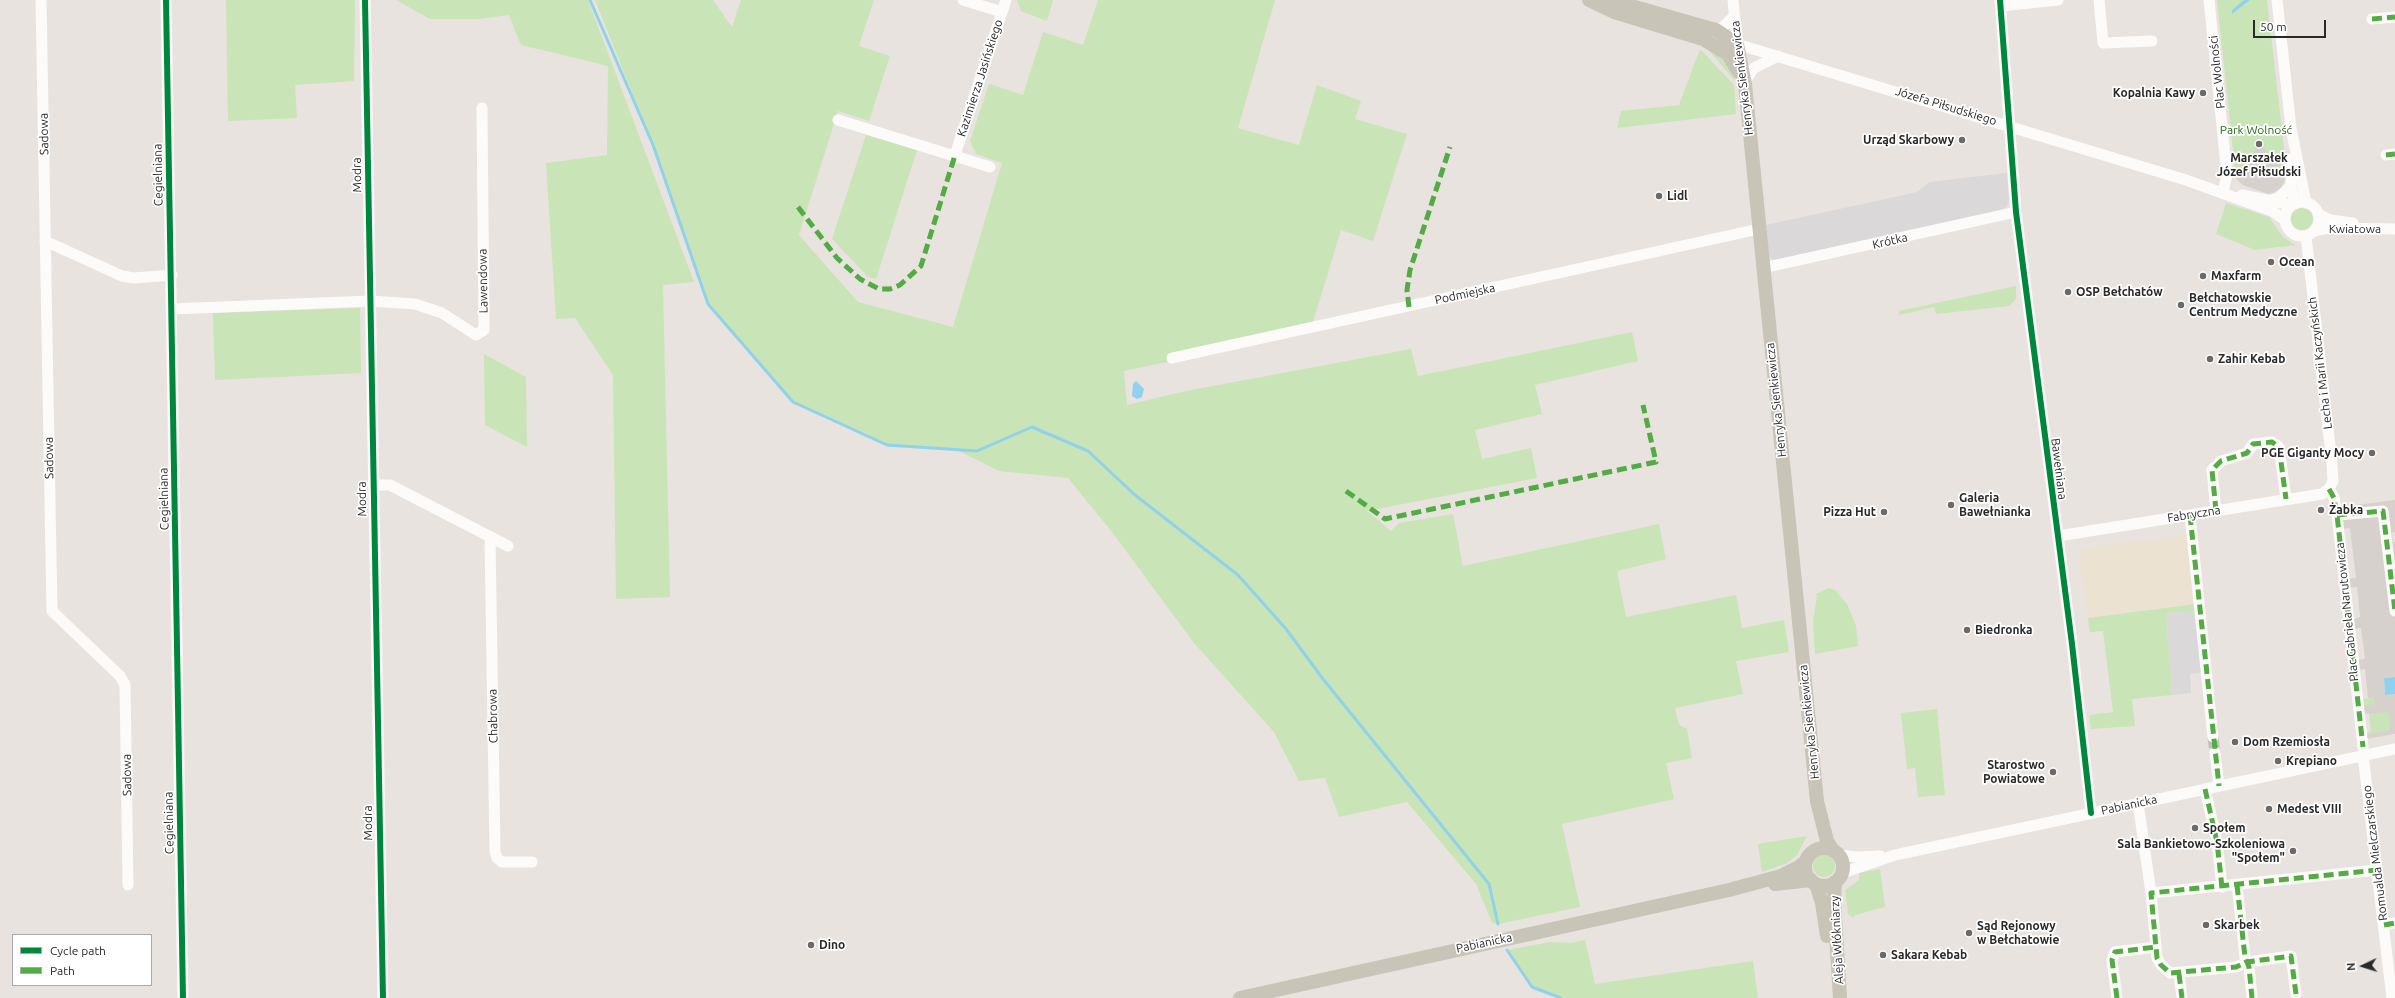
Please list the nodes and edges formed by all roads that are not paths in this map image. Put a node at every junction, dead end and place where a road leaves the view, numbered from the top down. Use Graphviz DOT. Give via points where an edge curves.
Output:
graph roads {
  1 [pos="41,0"];
  2 [pos="166,0"];
  3 [pos="365,0"];
  4 [pos="963,0"];
  5 [pos="1006,0"];
  6 [pos="1589,0"];
  7 [pos="1610,0"];
  8 [pos="1733,0"];
  9 [pos="2058,0"];
  10 [pos="2099,0"];
  11 [pos="2209,0"];
  12 [pos="2277,0"];
  13 [pos="2001,3"];
  14 [pos="1002,12"];
  15 [pos="1734,16"];
  16 [pos="2395,16"];
  17 [pos="2372,19"];
  18 [pos="1716,30"];
  19 [pos="1703,39"];
  20 [pos="2152,41"];
  21 [pos="1738,44"];
  22 [pos="1778,56"];
  23 [pos="1744,83"];
  24 [pos="482,108"];
  25 [pos="838,120"];
  26 [pos="2012,126"];
  27 [pos="2291,128"];
  28 [pos="955,155"];
  29 [pos="990,167"];
  30 [pos="2291,186"];
  31 [pos="2223,192"];
  32 [pos="2268,200"];
  33 [pos="2298,204"];
  34 [pos="2016,212"];
  35 [pos="2318,214"];
  36 [pos="2285,220"];
  37 [pos="2395,228"];
  38 [pos="1759,230"];
  39 [pos="2310,234"];
  40 [pos="46,241"];
  41 [pos="1763,268"];
  42 [pos="172,275"];
  43 [pos="370,301"];
  44 [pos="172,309"];
  45 [pos="1172,358"];
  46 [pos="373,485"];
  47 [pos="2329,489"];
  48 [pos="2286,499"];
  49 [pos="2216,511"];
  50 [pos="2337,514"];
  51 [pos="2190,515"];
  52 [pos="2058,536"];
  53 [pos="490,537"];
  54 [pos="508,546"];
  55 [pos="2395,612"];
  56 [pos="2213,737"];
  57 [pos="2362,746"];
  58 [pos="2395,749"];
  59 [pos="2215,753"];
  60 [pos="2219,786"];
  61 [pos="2204,789"];
  62 [pos="1817,801"];
  63 [pos="2138,803"];
  64 [pos="2091,813"];
  65 [pos="1835,852"];
  66 [pos="1895,855"];
  67 [pos="1809,856"];
  68 [pos="532,862"];
  69 [pos="2377,870"];
  70 [pos="1839,877"];
  71 [pos="1814,882"];
  72 [pos="128,885"];
  73 [pos="2237,885"];
  74 [pos="2222,887"];
  75 [pos="1729,890"];
  76 [pos="2151,893"];
  77 [pos="2395,923"];
  78 [pos="2384,925"];
  79 [pos="2156,947"];
  80 [pos="2247,962"];
  81 [pos="2179,974"];
  82 [pos="2296,994"];
  83 [pos="183,998"];
  84 [pos="382,998"];
  85 [pos="1240,998"];
  86 [pos="1833,998"];
  87 [pos="1840,998"];
  88 [pos="2117,998"];
  89 [pos="2182,998"];
  90 [pos="2252,998"];
  91 [pos="2392,998"];
  1 -- 40 [label="street, Sadowa"];
  2 -- 42 [label="street, Cegielniana"];
  3 -- 43 [label="street, Modra"];
  4 -- 14 [label="street"];
  5 -- 14 [label="street, Kazimierza Jasińskiego"];
  6 -- 19 [label="main road, Józefa Piłsudskiego" via="1614,12"];
  7 -- 18 [label="main road, Józefa Piłsudskiego"];
  8 -- 15 [label="street, Henryka Sienkiewicza"];
  9 -- 13 [label="street"];
  10 -- 20 [label="street" via="2103,43"];
  11 -- 31 [label="street, Plac Wolności" via="2227,175"];
  12 -- 27 [label="street"];
  13 -- 26 [label="street, Bawełniana"];
  14 -- 28 [label="street, Kazimierza Jasińskiego"];
  15 -- 18 [label="street" via="1722,28"];
  15 -- 21 [label="street, Henryka Sienkiewicza"];
  16 -- 17 [label="street"];
  18 -- 21 [label="main road, Józefa Piłsudskiego"];
  19 -- 21 [label="street, Józefa Piłsudskiego"];
  19 -- 23 [label="main road" via="1728,54"];
  21 -- 22 [label="street, Józefa Piłsudskiego"];
  21 -- 23 [label="main road, Henryka Sienkiewicza"];
  22 -- 23 [label="street" via="1754,68"];
  22 -- 26 [label="street, Józefa Piłsudskiego"];
  23 -- 38 [label="main road, Henryka Sienkiewicza"];
  24 -- 43 [label="street, Lawendowa" via="484,330 476,335 442,313 415,304"];
  25 -- 28 [label="street"];
  26 -- 31 [label="street, Józefa Piłsudskiego"];
  26 -- 34 [label="street, Bawełniana"];
  27 -- 30 [label="street"];
  27 -- 33 [label="street"];
  28 -- 29 [label="street"];
  30 -- 32 [label="street" via="2278,198"];
  30 -- 33 [label="street"];
  31 -- 32 [label="street, Józefa Piłsudskiego"];
  31 -- 36 [label="street, Józefa Piłsudskiego" via="2272,211"];
  32 -- 33 [label="street, Józefa Piłsudskiego"];
  33 -- 35 [label="street" via="2314,207"];
  33 -- 36 [label="street" via="2286,212"];
  34 -- 41 [label="street, Krótka"];
  34 -- 52 [label="street, Bawełniana"];
  35 -- 37 [label="street, Kwiatowa" via="2330,220"];
  35 -- 39 [label="street" via="2318,224"];
  36 -- 39 [label="street" via="2293,234"];
  37 -- 39 [label="street, Kwiatowa" via="2328,228"];
  38 -- 41 [label="main road, Henryka Sienkiewicza"];
  38 -- 45 [label="street, Podmiejska"];
  39 -- 47 [label="street, Lecha i Marii Kaczyńskich" via="2332,464 2333,481"];
  40 -- 42 [label="street" via="122,276 134,278"];
  40 -- 72 [label="street, Sadowa" via="52,611 120,676 125,685"];
  41 -- 62 [label="main road, Henryka Sienkiewicza"];
  42 -- 44 [label="street, Cegielniana"];
  43 -- 44 [label="street"];
  43 -- 46 [label="street, Modra"];
  44 -- 83 [label="street, Cegielniana"];
  46 -- 53 [label="street" via="390,485"];
  46 -- 84 [label="street, Modra"];
  47 -- 48 [label="street, Fabryczna" via="2322,494"];
  47 -- 50 [label="street, Plac Gabriela Narutowicza" via="2334,498"];
  48 -- 49 [label="street, Fabryczna"];
  48 -- 49 [label="street" via="2279,447 2272,442 2253,444 2247,453 2221,461 2212,470"];
  49 -- 51 [label="street, Fabryczna"];
  50 -- 55 [label="street" via="2383,511"];
  50 -- 57 [label="street, Plac Gabriela Narutowicza"];
  51 -- 52 [label="street, Fabryczna"];
  51 -- 56 [label="street"];
  52 -- 64 [label="street, Bawełniana" via="2078,686"];
  53 -- 54 [label="street"];
  53 -- 68 [label="street, Chabrowa" via="495,851 497,858 502,862"];
  57 -- 58 [label="street, Pabianicka"];
  57 -- 60 [label="street, Pabianicka"];
  57 -- 69 [label="street, Romualda Mielczarskiego"];
  59 -- 60 [label="street"];
  60 -- 61 [label="street, Pabianicka"];
  61 -- 63 [label="street, Pabianicka"];
  61 -- 74 [label="street" via="2217,842"];
  62 -- 65 [label="main road, Henryka Sienkiewicza" via="1826,841"];
  62 -- 67 [label="main road, Henryka Sienkiewicza"];
  63 -- 64 [label="street, Pabianicka"];
  63 -- 76 [label="street"];
  64 -- 66 [label="street, Pabianicka"];
  65 -- 66 [label="street, Pabianicka" via="1856,857"];
  65 -- 67 [label="main road" via="1824,848"];
  65 -- 70 [label="main road" via="1842,862"];
  66 -- 70 [label="street, Pabianicka"];
  67 -- 71 [label="main road" via="1807,874"];
  67 -- 75 [label="main road, Pabianicka" via="1800,867 1781,876"];
  69 -- 73 [label="street"];
  69 -- 78 [label="street, Romualda Mielczarskiego"];
  70 -- 71 [label="main road" via="1823,885"];
  70 -- 87 [label="main road, Aleja Włókniarzy" via="1834,902"];
  71 -- 75 [label="main road, Pabianicka"];
  71 -- 86 [label="main road, Aleja Włókniarzy" via="1826,925"];
  73 -- 74 [label="street"];
  73 -- 80 [label="street"];
  74 -- 76 [label="street"];
  75 -- 85 [label="main road, Pabianicka"];
  76 -- 79 [label="street"];
  77 -- 78 [label="street"];
  78 -- 91 [label="street, Romualda Mielczarskiego"];
  79 -- 81 [label="street" via="2161,965 2170,973"];
  79 -- 88 [label="street" via="2115,952 2112,960"];
  80 -- 81 [label="street" via="2236,967"];
  80 -- 82 [label="street" via="2291,956"];
  80 -- 90 [label="street"];
  81 -- 89 [label="street"];
}
